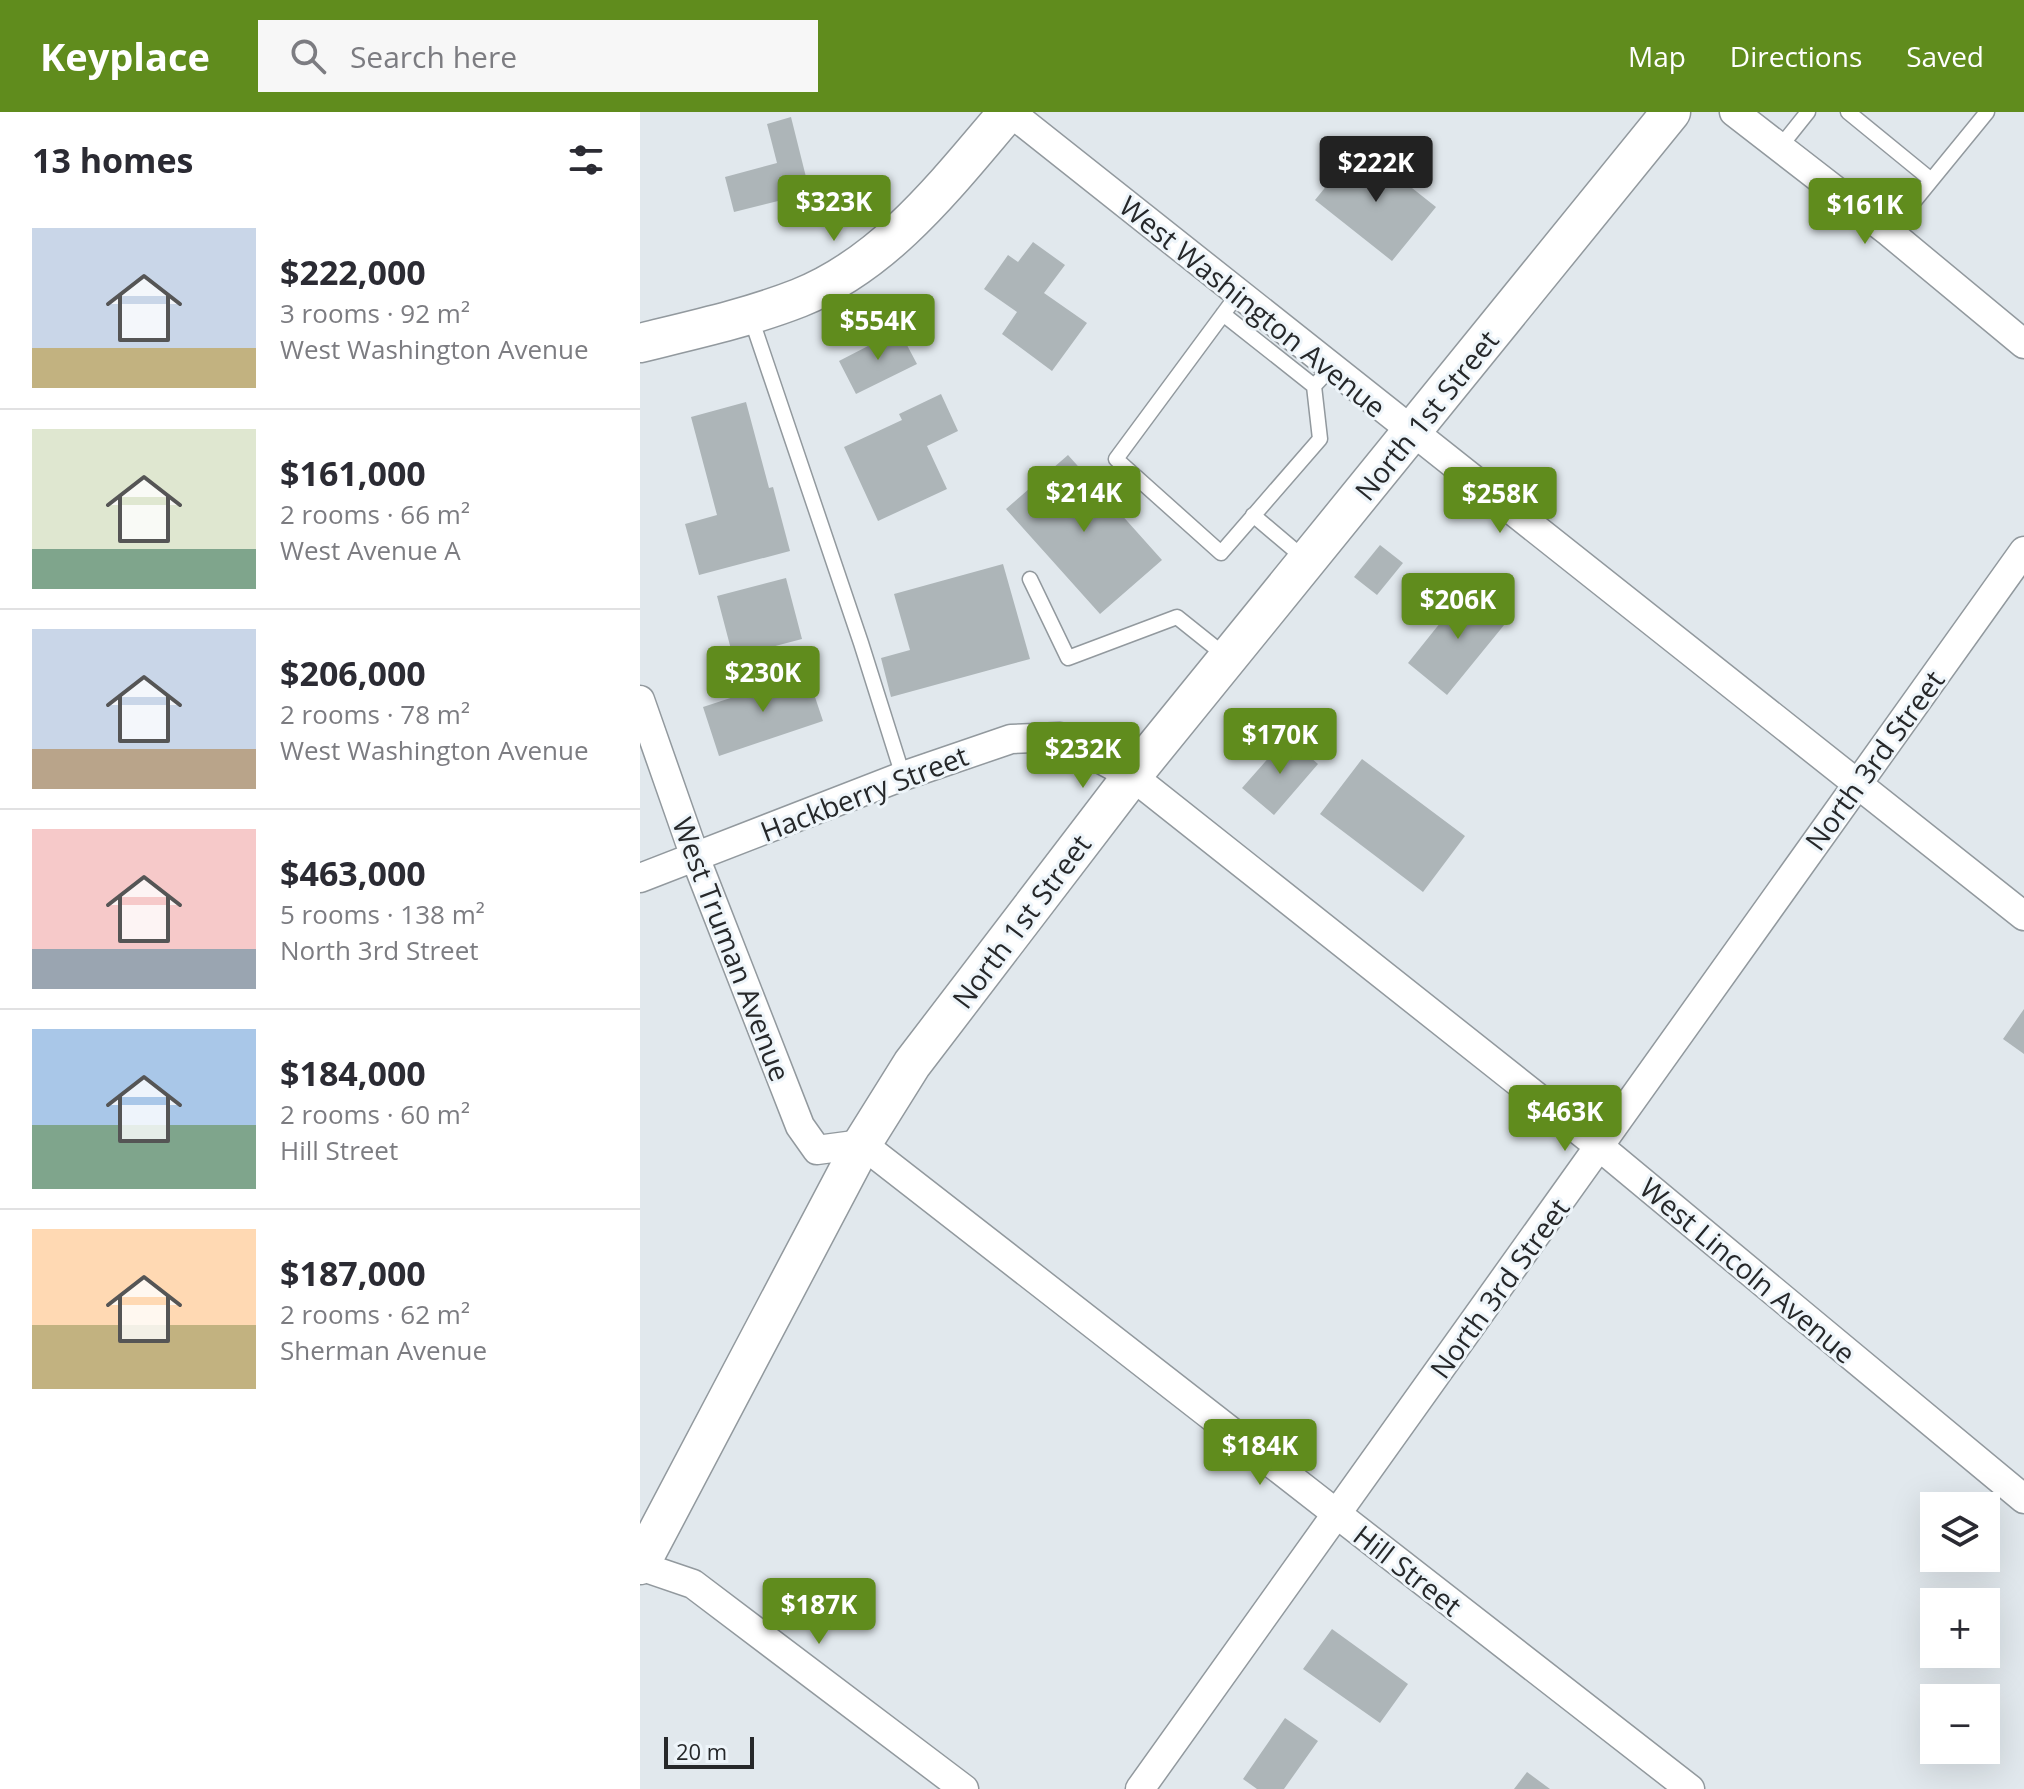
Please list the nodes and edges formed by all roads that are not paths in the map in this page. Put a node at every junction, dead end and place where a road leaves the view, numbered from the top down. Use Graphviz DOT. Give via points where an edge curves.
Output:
graph roads {
  1 [pos="1009,112"];
  2 [pos="1671,112"];
  3 [pos="1734,112"];
  4 [pos="1808,112"];
  5 [pos="1848,112"];
  6 [pos="1987,112"];
  7 [pos="1780,147"];
  8 [pos="1930,179"];
  9 [pos="1889,232"];
  10 [pos="1231,304"];
  11 [pos="750,315"];
  12 [pos="640,343"];
  13 [pos="2024,344"];
  14 [pos="1322,377"];
  15 [pos="1412,433"];
  16 [pos="1253,515"];
  17 [pos="2024,551"];
  18 [pos="1308,562"];
  19 [pos="1030,579"];
  20 [pos="1228,657"];
  21 [pos="640,700"];
  22 [pos="903,776"];
  23 [pos="1132,776"];
  24 [pos="1857,783"];
  25 [pos="695,857"];
  26 [pos="640,878"];
  27 [pos="2024,916"];
  28 [pos="862,1144"];
  29 [pos="1600,1147"];
  30 [pos="2024,1499"];
  31 [pos="1337,1514"];
  32 [pos="640,1565"];
  33 [pos="964,1789"];
  34 [pos="1140,1789"];
  35 [pos="1690,1789"];
  1 -- 10 [label="street, West Washington Avenue"];
  1 -- 11 [label="main road" via="887,243 802,297"];
  2 -- 15 [label="main road, North 1st Street"];
  3 -- 7 [label="street"];
  4 -- 7 [label="lane"];
  5 -- 8 [label="lane"];
  6 -- 8 [label="lane"];
  7 -- 9 [label="street"];
  8 -- 9 [label="lane"];
  9 -- 13 [label="street"];
  10 -- 14 [label="street, West Washington Avenue"];
  10 -- 16 [label="lane" via="1116,459 1221,553"];
  11 -- 12 [label="main road"];
  11 -- 22 [label="lane"];
  14 -- 15 [label="street, West Washington Avenue"];
  14 -- 16 [label="lane" via="1320,439"];
  15 -- 18 [label="main road, North 1st Street"];
  15 -- 24 [label="street, West Washington Avenue"];
  16 -- 18 [label="lane"];
  17 -- 24 [label="street, North 3rd Street"];
  18 -- 20 [label="main road, North 1st Street"];
  19 -- 20 [label="lane" via="1068,658 1177,617"];
  20 -- 23 [label="main road, North 1st Street"];
  21 -- 25 [label="street, West Truman Avenue"];
  22 -- 23 [label="street, Hackberry Street" via="1011,739 1060,737"];
  22 -- 25 [label="street, Hackberry Street"];
  23 -- 28 [label="main road, North 1st Street" via="912,1064"];
  23 -- 29 [label="street, West Lincoln Avenue"];
  24 -- 27 [label="street, West Washington Avenue"];
  24 -- 29 [label="street, North 3rd Street"];
  25 -- 26 [label="street, Hackberry Street"];
  25 -- 28 [label="street, West Truman Avenue" via="800,1126 817,1150"];
  28 -- 31 [label="street, Hill Street"];
  28 -- 32 [label="main road, North 1st Street"];
  29 -- 30 [label="street, West Lincoln Avenue"];
  29 -- 31 [label="street, North 3rd Street"];
  31 -- 34 [label="street, North 3rd Street"];
  31 -- 35 [label="street, Hill Street"];
  32 -- 33 [label="street" via="693,1584"];
}
